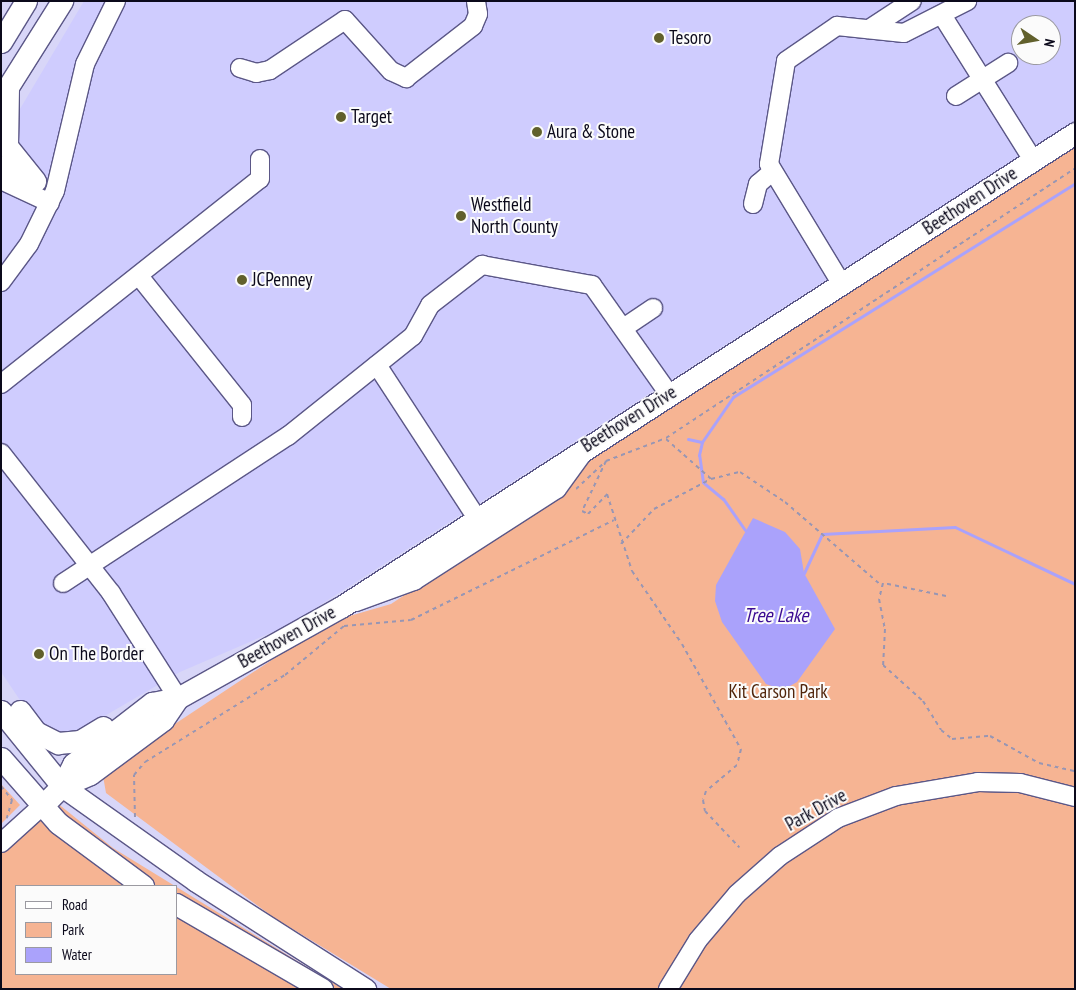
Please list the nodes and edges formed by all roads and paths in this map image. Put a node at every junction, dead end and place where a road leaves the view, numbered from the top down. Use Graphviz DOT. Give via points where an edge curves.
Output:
graph roads {
  1 [pos="26,1"];
  2 [pos="62,1"];
  3 [pos="116,1"];
  4 [pos="476,1"];
  5 [pos="912,1"];
  6 [pos="967,1"];
  7 [pos="942,15"];
  8 [pos="869,29"];
  9 [pos="1,42"];
  10 [pos="1008,63"];
  11 [pos="240,68"];
  12 [pos="982,79"];
  13 [pos="5,93"];
  14 [pos="956,96"];
  15 [pos="1075,133"];
  16 [pos="260,159"];
  17 [pos="1033,160"];
  18 [pos="1,165"];
  19 [pos="1075,168"];
  20 [pos="772,172"];
  21 [pos="1,180"];
  22 [pos="34,181"];
  23 [pos="52,197"];
  24 [pos="753,204"];
  25 [pos="139,276"];
  26 [pos="1,282"];
  27 [pos="841,283"];
  28 [pos="653,308"];
  29 [pos="625,328"];
  30 [pos="377,365"];
  31 [pos="1,384"];
  32 [pos="669,394"];
  33 [pos="242,417"];
  34 [pos="666,438"];
  35 [pos="590,444"];
  36 [pos="1,453"];
  37 [pos="711,479"];
  38 [pos="476,517"];
  39 [pos="614,520"];
  40 [pos="621,544"];
  41 [pos="90,568"];
  42 [pos="63,583"];
  43 [pos="882,586"];
  44 [pos="946,596"];
  45 [pos="341,607"];
  46 [pos="1,698"];
  47 [pos="178,698"];
  48 [pos="152,704"];
  49 [pos="1,711"];
  50 [pos="1,758"];
  51 [pos="1075,771"];
  52 [pos="1,786"];
  53 [pos="62,786"];
  54 [pos="1075,797"];
  55 [pos="43,805"];
  56 [pos="7,818"];
  57 [pos="134,818"];
  58 [pos="1,843"];
  59 [pos="739,846"];
  60 [pos="142,885"];
  61 [pos="178,905"];
  62 [pos="322,989"];
  63 [pos="365,989"];
  64 [pos="668,989"];
  1 -- 9 [label="main road"];
  2 -- 13 [label="main road"];
  3 -- 23 [label="street" via="85,64"];
  4 -- 11 [label="street" via="478,14 473,26 406,78 391,71 344,20 270,70 256,73"];
  5 -- 8 [label="street"];
  6 -- 7 [label="street"];
  7 -- 8 [label="street" via="904,34"];
  7 -- 12 [label="street"];
  8 -- 20 [label="street" via="837,26 787,57 768,148"];
  10 -- 12 [label="street"];
  12 -- 14 [label="street"];
  12 -- 17 [label="street"];
  13 -- 22 [label="main road" via="8,146"];
  15 -- 17 [label="main road, Beethoven Drive"];
  16 -- 25 [label="street" via="260,179"];
  17 -- 27 [label="main road, Beethoven Drive"];
  18 -- 22 [label="street"];
  19 -- 34 [label="path"];
  20 -- 24 [label="street" via="758,184"];
  20 -- 27 [label="street"];
  21 -- 23 [label="street"];
  22 -- 23 [label="street"];
  23 -- 26 [label="street" via="29,244"];
  25 -- 31 [label="street"];
  25 -- 33 [label="street" via="242,405"];
  27 -- 32 [label="main road, Beethoven Drive"];
  28 -- 29 [label="street"];
  29 -- 30 [label="street" via="592,285 482,265 430,305 413,336"];
  29 -- 32 [label="street"];
  30 -- 38 [label="street"];
  30 -- 41 [label="street" via="288,436"];
  32 -- 35 [label="main road, Beethoven Drive"];
  34 -- 37 [label="path"];
  34 -- 39 [label="path" via="606,461 582,511 588,514 607,494"];
  35 -- 38 [label="main road, Beethoven Drive"];
  35 -- 45 [label="street" via="557,489 414,582"];
  36 -- 41 [label="street"];
  37 -- 40 [label="path" via="654,509"];
  37 -- 43 [label="path" via="740,472 761,482"];
  38 -- 45 [label="main road, Beethoven Drive"];
  39 -- 40 [label="path"];
  39 -- 57 [label="path" via="410,620 344,626 284,675 145,762 134,775"];
  40 -- 59 [label="path" via="644,592 682,644 741,749 737,764 706,791 703,800 705,812"];
  41 -- 42 [label="street"];
  41 -- 47 [label="street" via="123,610"];
  43 -- 44 [label="path" via="883,582"];
  43 -- 51 [label="path" via="883,665 923,701 941,730 962,741 990,736 1039,763"];
  45 -- 47 [label="main road, Beethoven Drive"];
  46 -- 48 [label="main road" via="44,738 64,743 80,741"];
  47 -- 48 [label="main road, Beethoven Drive"];
  47 -- 53 [label="main road, Beethoven Drive" via="163,720 90,774"];
  48 -- 53 [label="main road, Beethoven Drive" via="73,764"];
  49 -- 53 [label="main road"];
  50 -- 55 [label="main road"];
  52 -- 56 [label="path" via="12,800"];
  53 -- 55 [label="main road, Beethoven Drive"];
  53 -- 63 [label="main road" via="196,882"];
  54 -- 64 [label="street, Park Drive" via="1020,784 978,782 896,796 838,818 780,856 737,894 698,940"];
  55 -- 58 [label="street, Beethoven Drive"];
  55 -- 60 [label="main road" via="58,823"];
  61 -- 62 [label="main road"];
}
